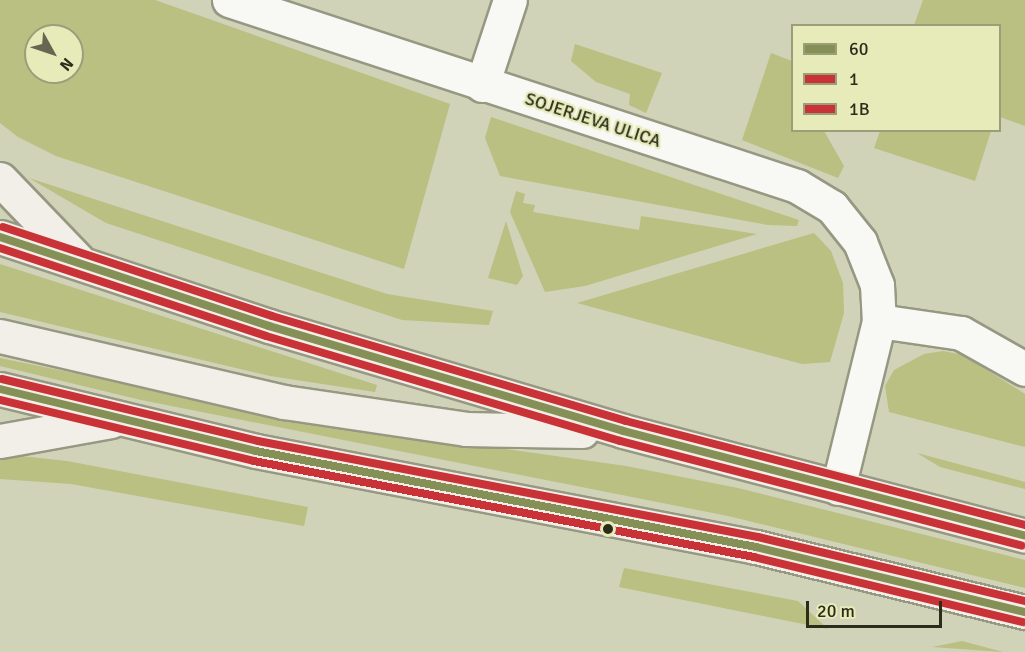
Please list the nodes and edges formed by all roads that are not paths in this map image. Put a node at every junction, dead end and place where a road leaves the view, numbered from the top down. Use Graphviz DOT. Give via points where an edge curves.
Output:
graph roads {
  1 [pos="229,0"];
  2 [pos="510,0"];
  3 [pos="482,85"];
  4 [pos="0,179"];
  5 [pos="0,237"];
  6 [pos="82,264"];
  7 [pos="879,321"];
  8 [pos="0,336"];
  9 [pos="1025,369"];
  10 [pos="0,389"];
  11 [pos="122,419"];
  12 [pos="623,431"];
  13 [pos="0,441"];
  14 [pos="838,488"];
  15 [pos="1025,536"];
  16 [pos="1025,612"];
  1 -- 3 [label="street, SOJERJEVA ULICA"];
  2 -- 3 [label="street"];
  3 -- 7 [label="street, SOJERJEVA ULICA" via="815,195 843,216 865,252 877,285"];
  4 -- 6 [label="main road"];
  5 -- 6 [label="main road"];
  6 -- 12 [label="main road" via="269,326"];
  7 -- 9 [label="street" via="961,333"];
  7 -- 14 [label="street, SOJERJEVA ULICA"];
  8 -- 12 [label="main road" via="284,402 466,429"];
  10 -- 11 [label="main road"];
  11 -- 13 [label="main road"];
  11 -- 16 [label="main road" via="256,451 756,547"];
  12 -- 14 [label="main road"];
  14 -- 15 [label="main road"];
}
